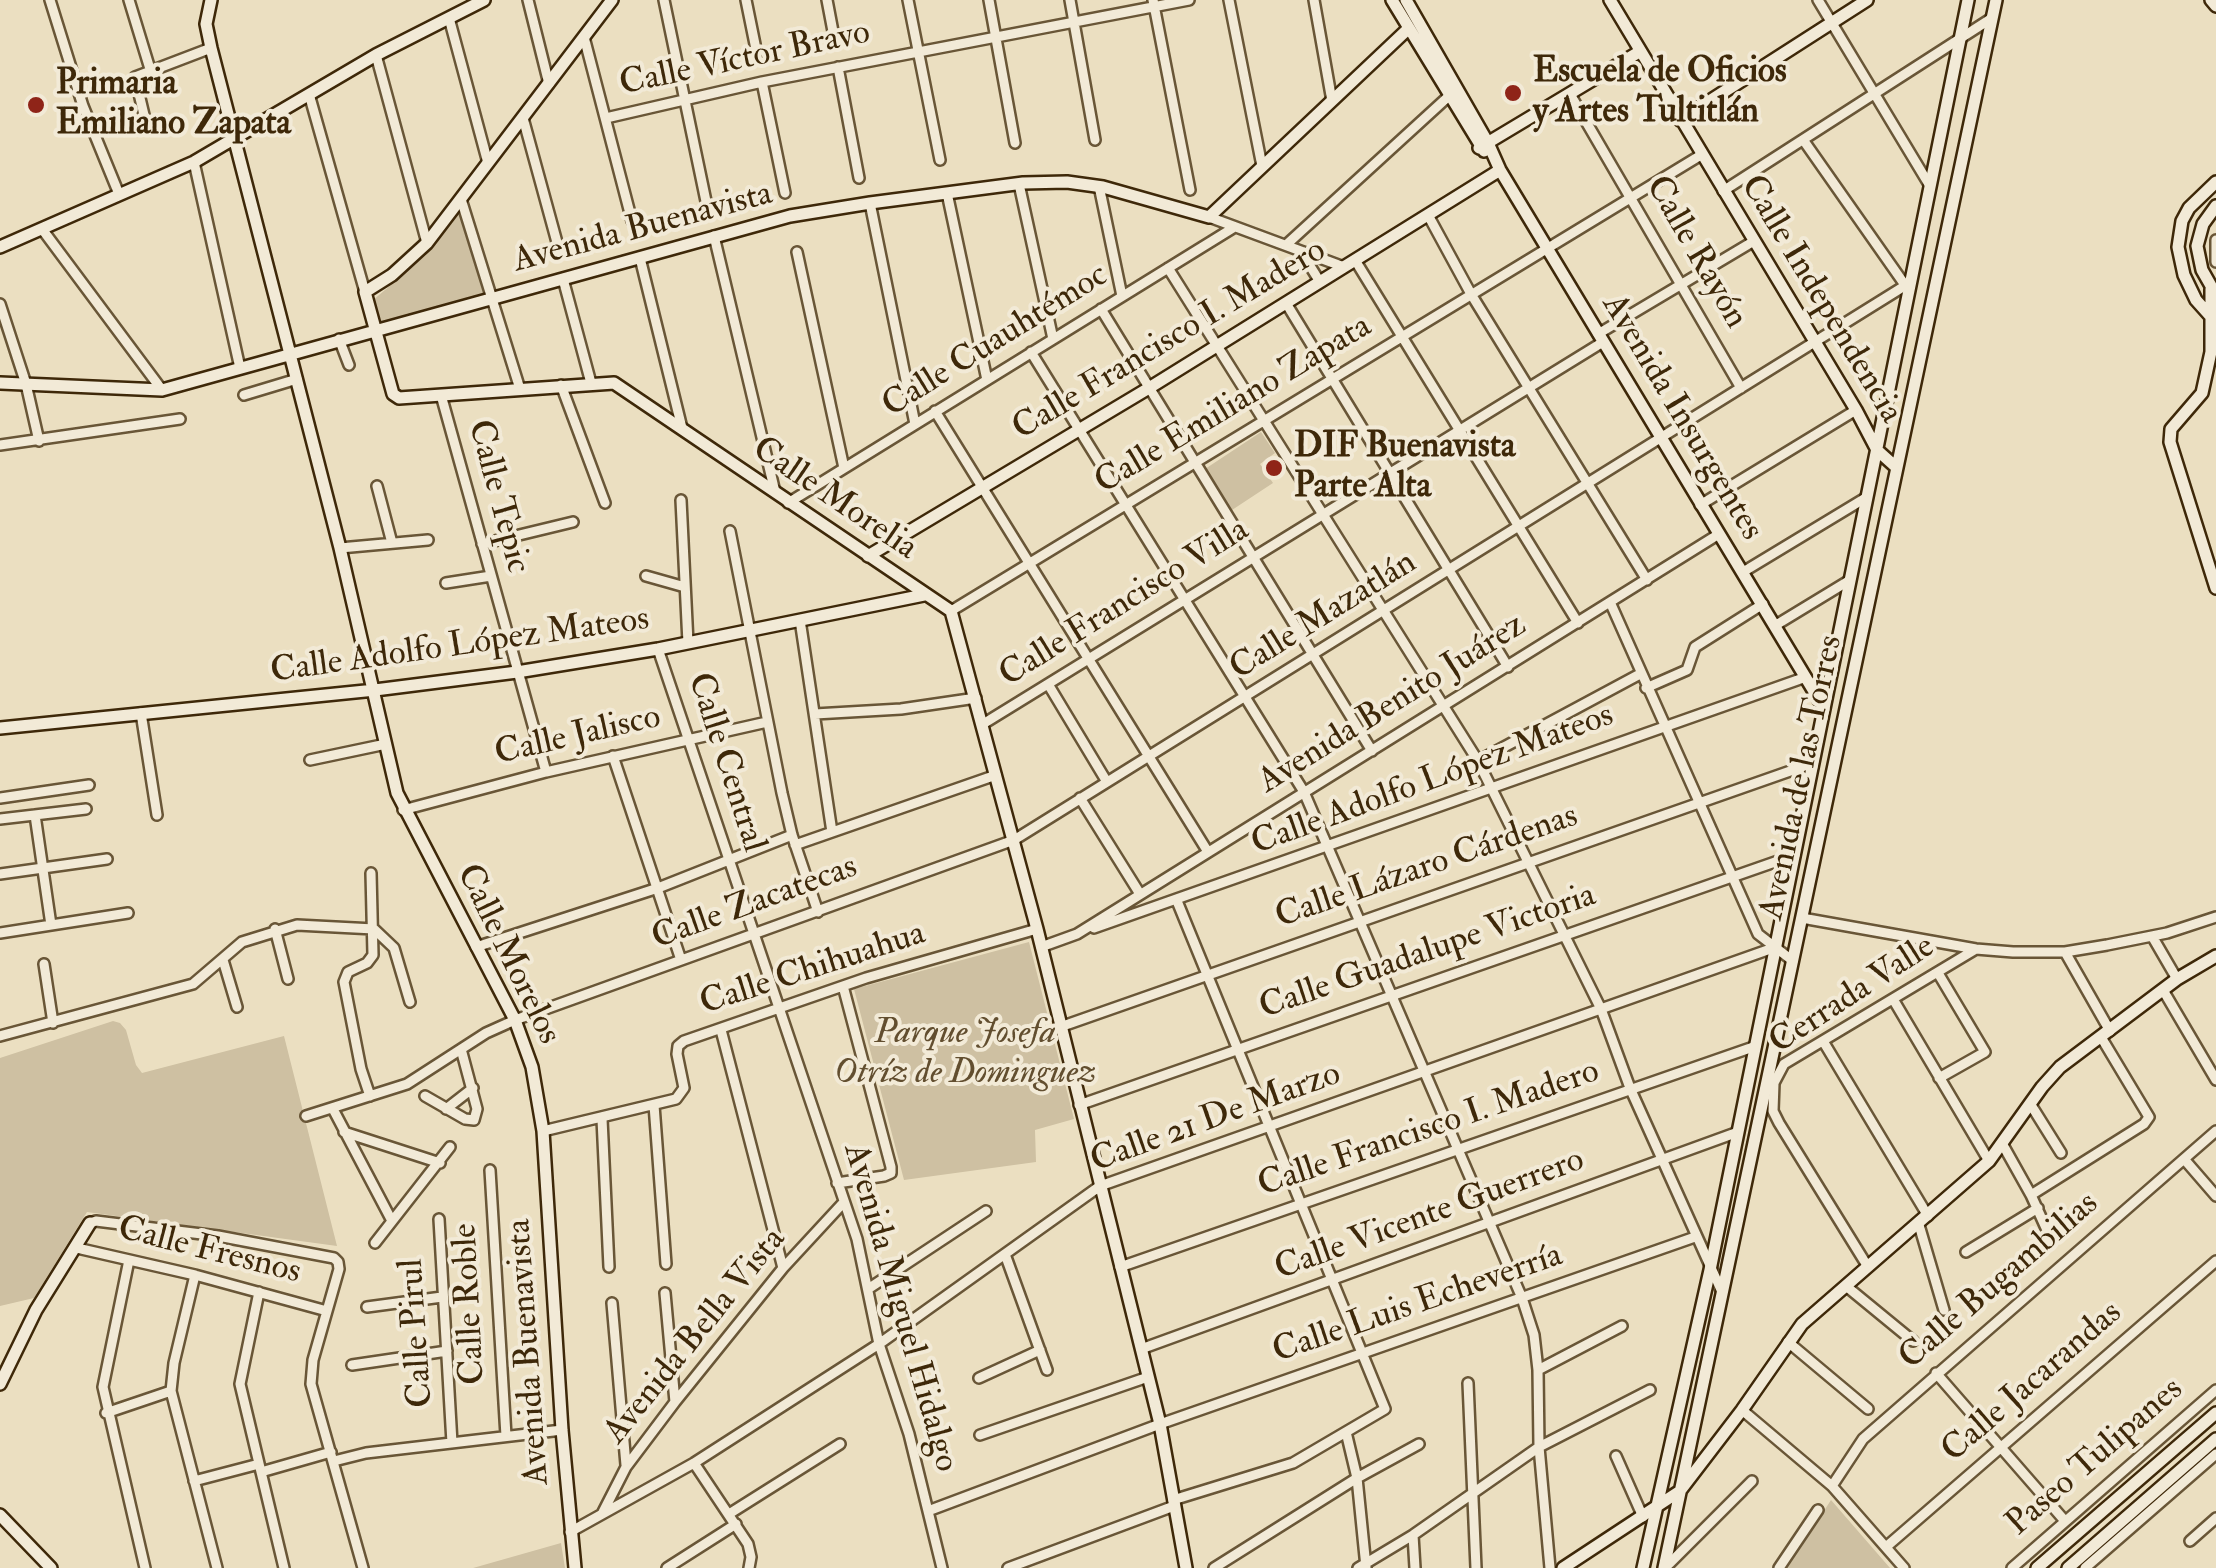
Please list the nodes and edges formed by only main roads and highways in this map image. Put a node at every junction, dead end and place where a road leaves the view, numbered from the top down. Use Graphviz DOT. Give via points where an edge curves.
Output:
graph roads {
  1 [pos="210,0"];
  2 [pos="484,0"];
  3 [pos="1610,0"];
  4 [pos="1867,0"];
  5 [pos="1968,0"];
  6 [pos="1996,0"];
  7 [pos="2211,0"];
  8 [pos="1399,1"];
  9 [pos="609,2"];
  10 [pos="2216,6"];
  11 [pos="1409,28"];
  12 [pos="1639,52"];
  13 [pos="1680,120"];
  14 [pos="236,138"];
  15 [pos="1486,149"];
  16 [pos="1500,170"];
  17 [pos="2216,182"];
  18 [pos="2216,206"];
  19 [pos="0,247"];
  20 [pos="2214,292"];
  21 [pos="2213,320"];
  22 [pos="376,329"];
  23 [pos="2214,351"];
  24 [pos="290,353"];
  25 [pos="0,382"];
  26 [pos="1877,450"];
  27 [pos="1897,468"];
  28 [pos="868,556"];
  29 [pos="2216,588"];
  30 [pos="924,595"];
  31 [pos="375,690"];
  32 [pos="1824,708"];
  33 [pos="0,728"];
  34 [pos="2213,962"];
  35 [pos="543,1131"];
  36 [pos="90,1223"];
  37 [pos="0,1384"];
  38 [pos="2216,1413"];
  39 [pos="2216,1440"];
  40 [pos="1680,1491"];
  41 [pos="1656,1509"];
  42 [pos="0,1515"];
  43 [pos="51,1568"];
  44 [pos="575,1568"];
  45 [pos="1186,1568"];
  46 [pos="1563,1568"];
  47 [pos="1643,1568"];
  48 [pos="1664,1568"];
  49 [pos="2037,1568"];
  50 [pos="2068,1568"];
  1 -- 14 [label="main road, Calle Morelos" via="206,24"];
  2 -- 14 [label="main road"];
  3 -- 12 [label="main road, Calle Independencia"];
  4 -- 13 [label="main road"];
  5 -- 26 [label="main road, Avenida de las Torres"];
  6 -- 27 [label="main road, Avenida de las Torres"];
  7 -- 10 [label="main road"];
  8 -- 11 [label="main road, Avenida Insurgentes"];
  8 -- 15 [label="main road, Avenida Insurgentes"];
  9 -- 22 [label="main road" via="427,243 365,292"];
  11 -- 15 [label="main road, Avenida Insurgentes"];
  11 -- 22 [label="main road, Avenida Buenavista" via="1209,217 1067,182 870,203 790,216"];
  12 -- 13 [label="main road, Calle Independencia"];
  12 -- 15 [label="main road"];
  13 -- 26 [label="main road, Calle Independencia"];
  14 -- 19 [label="main road"];
  14 -- 24 [label="main road, Calle Morelos"];
  15 -- 16 [label="main road, Avenida Insurgentes"];
  16 -- 28 [label="main road, Calle Francisco I. Madero"];
  16 -- 32 [label="main road, Avenida Insurgentes"];
  17 -- 21 [label="main road" via="2189,208 2178,247 2184,275"];
  18 -- 20 [label="main road" via="2196,246"];
  20 -- 21 [label="main road"];
  21 -- 23 [label="main road"];
  22 -- 24 [label="main road, Avenida Buenavista"];
  22 -- 28 [label="main road, Calle Morelia" via="396,397 614,382"];
  23 -- 29 [label="main road" via="2202,394 2171,429 2170,442"];
  24 -- 25 [label="main road, Avenida Buenavista" via="162,390"];
  24 -- 31 [label="main road, Calle Morelos"];
  26 -- 27 [label="main road, Calle Independencia"];
  26 -- 32 [label="main road, Avenida de las Torres"];
  27 -- 40 [label="main road, Avenida de las Torres"];
  28 -- 30 [label="main road, Calle Morelia"];
  30 -- 31 [label="main road, Calle Adolfo López Mateos" via="658,649"];
  30 -- 45 [label="main road, Calle Morelia" via="950,611 976,698 1160,1424"];
  31 -- 33 [label="main road, Calle Adolfo López Mateos"];
  31 -- 35 [label="main road, Calle Morelos" via="403,810 515,1020"];
  32 -- 41 [label="main road, Avenida de las Torres"];
  34 -- 40 [label="main road" via="2177,979 2060,1067 1989,1161 1816,1310"];
  35 -- 44 [label="main road, Avenida Buenavista"];
  36 -- 37 [label="main road"];
  38 -- 49 [label="main road"];
  39 -- 50 [label="main road"];
  40 -- 41 [label="main road"];
  40 -- 48 [label="main road, Avenida de las Torres"];
  41 -- 46 [label="main road"];
  41 -- 47 [label="main road, Avenida de las Torres"];
  42 -- 43 [label="main road"];
}
